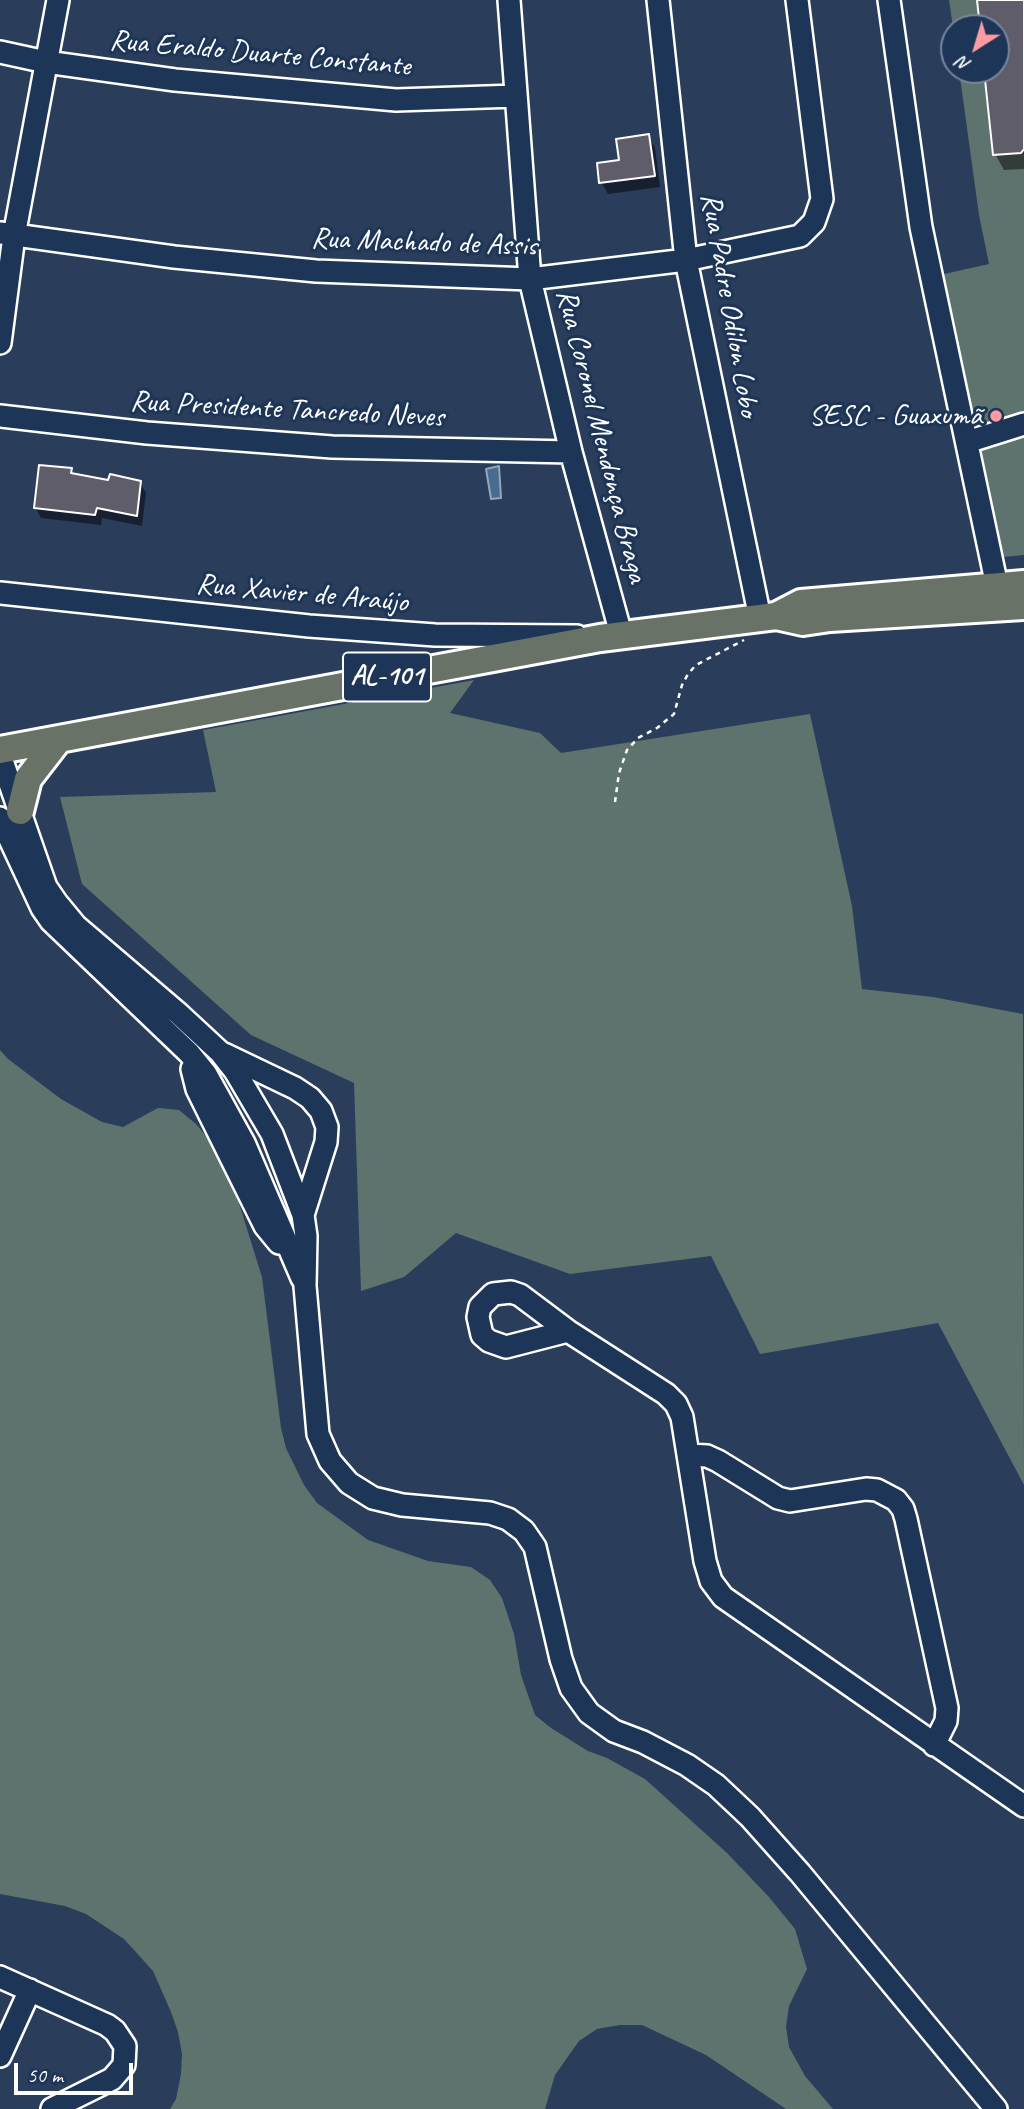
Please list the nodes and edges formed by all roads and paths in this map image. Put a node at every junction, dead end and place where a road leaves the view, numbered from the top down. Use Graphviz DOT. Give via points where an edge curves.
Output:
graph roads {
  1 [pos="58,0"];
  2 [pos="509,0"];
  3 [pos="658,0"];
  4 [pos="797,0"];
  5 [pos="888,0"];
  6 [pos="0,52"];
  7 [pos="46,62"];
  8 [pos="516,96"];
  9 [pos="7,234"];
  10 [pos="686,260"];
  11 [pos="530,278"];
  12 [pos="0,343"];
  13 [pos="0,416"];
  14 [pos="1024,424"];
  15 [pos="967,442"];
  16 [pos="571,452"];
  17 [pos="1024,584"];
  18 [pos="997,586"];
  19 [pos="0,593"];
  20 [pos="1024,607"];
  21 [pos="768,617"];
  22 [pos="611,636"];
  23 [pos="59,739"];
  24 [pos="0,750"];
  25 [pos="0,755"];
  26 [pos="615,802"];
  27 [pos="10,814"];
  28 [pos="219,1052"];
  29 [pos="303,1214"];
  30 [pos="305,1286"];
  31 [pos="568,1331"];
  32 [pos="689,1455"];
  33 [pos="934,1745"];
  34 [pos="1024,1806"];
  35 [pos="0,1977"];
  36 [pos="30,1990"];
  37 [pos="0,2056"];
  38 [pos="52,2109"];
  39 [pos="996,2109"];
  1 -- 7 [label="street"];
  2 -- 8 [label="street, Rua Coronel Mendonça Braga"];
  3 -- 10 [label="street, Rua Padre Odilon Lobo"];
  4 -- 10 [label="street, Rua Machado de Assis" via="821,199 814,222 800,236"];
  5 -- 15 [label="street" via="920,226"];
  6 -- 7 [label="street, Rua Eraldo Duarte Constante"];
  7 -- 8 [label="street, Rua Eraldo Duarte Constante" via="176,80 396,100"];
  7 -- 9 [label="street"];
  8 -- 11 [label="street, Rua Coronel Mendonça Braga"];
  9 -- 11 [label="street, Rua Machado de Assis" via="316,271"];
  9 -- 12 [label="street"];
  10 -- 11 [label="street, Rua Machado de Assis"];
  10 -- 21 [label="street, Rua Padre Odilon Lobo"];
  11 -- 16 [label="street, Rua Coronel Mendonça Braga"];
  13 -- 16 [label="street, Rua Presidente Tancredo Neves" via="332,447"];
  14 -- 15 [label="street"];
  15 -- 18 [label="street"];
  16 -- 22 [label="street, Rua Coronel Mendonça Braga"];
  17 -- 18 [label="main road, AL-101"];
  18 -- 21 [label="main road, AL-101" via="801,603"];
  19 -- 22 [label="street, Rua Xavier de Araújo" via="435,635"];
  20 -- 21 [label="main road, AL-101" via="803,622"];
  21 -- 22 [label="main road, AL-101"];
  21 -- 26 [label="path" via="742,643 696,664 682,685 670,719 627,750"];
  22 -- 23 [label="main road, AL-101"];
  23 -- 24 [label="main road, AL-101"];
  23 -- 27 [label="main road" via="28,779"];
  25 -- 27 [label="street"];
  27 -- 28 [label="street" via="46,887 76,926"];
  27 -- 30 [label="street" via="42,908 51,921 206,1074 244,1143"];
  28 -- 29 [label="street" via="272,1134"];
  28 -- 29 [label="street" via="295,1088 321,1111 326,1142"];
  29 -- 30 [label="street"];
  30 -- 39 [label="street" via="318,1434 330,1461 349,1483 373,1498 490,1513 524,1531 535,1547 571,1688 589,1713 614,1731 687,1765 716,1784 750,1817"];
  31 -- 32 [label="street" via="676,1404"];
  32 -- 33 [label="street" via="705,1561 711,1581 723,1597"];
  32 -- 33 [label="street" via="718,1461 790,1501 866,1489 896,1500 906,1519 947,1708 942,1734"];
  33 -- 34 [label="street"];
  35 -- 36 [label="street"];
  36 -- 37 [label="street"];
  36 -- 38 [label="street" via="107,2025 125,2046 124,2065 112,2080"];
}
